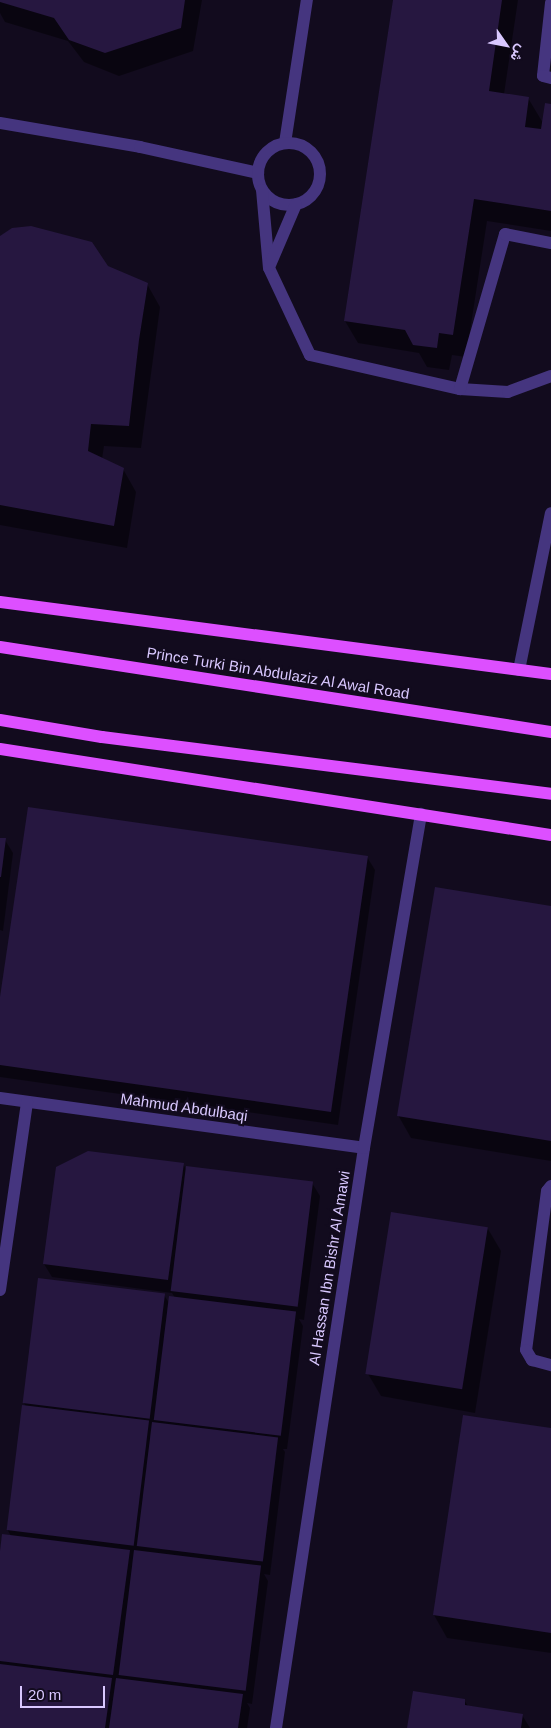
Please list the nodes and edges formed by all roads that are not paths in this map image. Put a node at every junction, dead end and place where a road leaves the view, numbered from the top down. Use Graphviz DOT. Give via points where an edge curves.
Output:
graph roads {
  1 [pos="307,0"];
  2 [pos="551,3"];
  3 [pos="551,78"];
  4 [pos="0,123"];
  5 [pos="286,143"];
  6 [pos="258,173"];
  7 [pos="262,190"];
  8 [pos="296,204"];
  9 [pos="551,243"];
  10 [pos="269,268"];
  11 [pos="551,376"];
  12 [pos="460,389"];
  13 [pos="551,512"];
  14 [pos="0,602"];
  15 [pos="0,647"];
  16 [pos="519,670"];
  17 [pos="551,674"];
  18 [pos="0,720"];
  19 [pos="551,732"];
  20 [pos="0,749"];
  21 [pos="551,794"];
  22 [pos="421,814"];
  23 [pos="551,835"];
  24 [pos="0,1098"];
  25 [pos="27,1102"];
  26 [pos="364,1148"];
  27 [pos="551,1186"];
  28 [pos="0,1290"];
  29 [pos="551,1365"];
  30 [pos="276,1728"];
  1 -- 5 [label="street"];
  2 -- 3 [label="street" via="544,76"];
  4 -- 6 [label="street" via="140,147"];
  5 -- 6 [label="street" via="269,150 259,164"];
  5 -- 8 [label="street" via="296,143 305,148 316,159 320,174 313,193"];
  6 -- 7 [label="street"];
  7 -- 8 [label="street" via="275,202"];
  7 -- 10 [label="street"];
  8 -- 10 [label="street"];
  9 -- 12 [label="street" via="504,234"];
  10 -- 12 [label="street" via="310,355"];
  11 -- 12 [label="street" via="508,392"];
  13 -- 16 [label="street"];
  14 -- 16 [label="main road"];
  15 -- 19 [label="main road, Prince Turki Bin Abdulaziz Al Awal Road"];
  16 -- 17 [label="main road"];
  18 -- 21 [label="main road" via="102,737"];
  20 -- 22 [label="main road"];
  22 -- 23 [label="main road"];
  22 -- 26 [label="street, Al Hassan Ibn Bishr Al Amawi"];
  24 -- 25 [label="street, Mahmud Abdulbaqi"];
  25 -- 26 [label="street, Mahmud Abdulbaqi"];
  25 -- 28 [label="street"];
  26 -- 30 [label="street, Al Hassan Ibn Bishr Al Amawi"];
  27 -- 29 [label="street" via="547,1191 526,1350 532,1360"];
}
